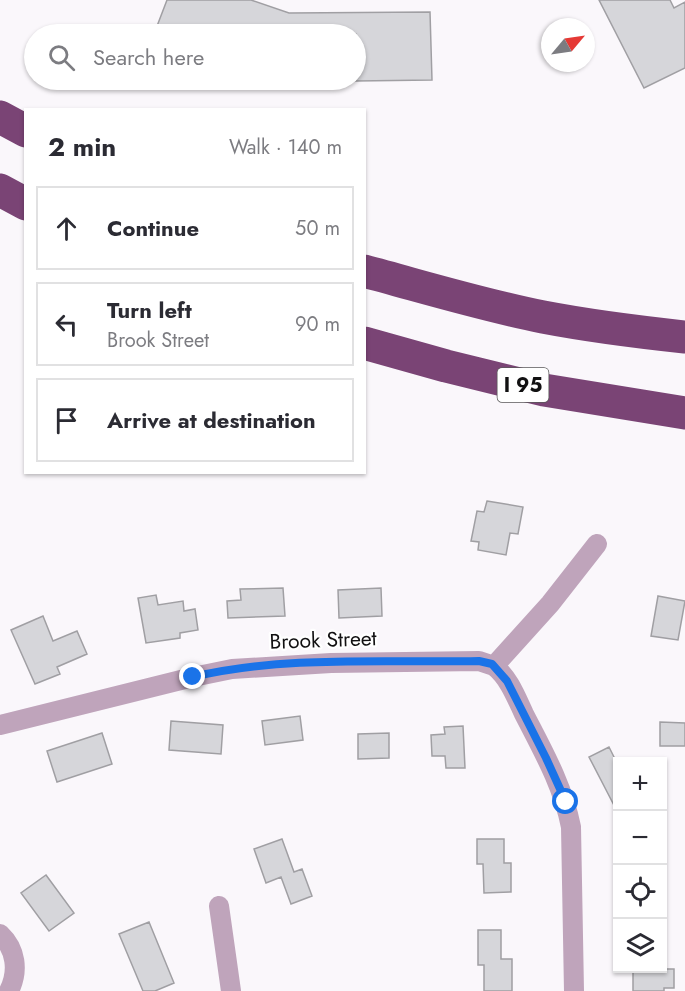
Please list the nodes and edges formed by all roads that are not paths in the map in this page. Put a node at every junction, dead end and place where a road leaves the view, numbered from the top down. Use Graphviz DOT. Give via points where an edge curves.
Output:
graph roads {
  1 [pos="0,117"];
  2 [pos="24,130"];
  3 [pos="0,190"];
  4 [pos="24,203"];
  5 [pos="366,272"];
  6 [pos="685,337"];
  7 [pos="366,344"];
  8 [pos="685,413"];
  9 [pos="597,543"];
  10 [pos="494,666"];
  11 [pos="0,725"];
  12 [pos="219,906"];
  13 [pos="0,934"];
  14 [pos="9,991"];
  15 [pos="231,991"];
  16 [pos="574,991"];
  1 -- 2 [label="highway"];
  3 -- 4 [label="highway"];
  5 -- 6 [label="highway" via="544,317"];
  7 -- 8 [label="highway, I 95" via="544,390"];
  9 -- 10 [label="street"];
  10 -- 11 [label="street, Brook Street" via="479,661 242,668"];
  10 -- 16 [label="street" via="512,689 566,802 571,827"];
  12 -- 15 [label="street"];
  13 -- 14 [label="street" via="14,958 15,975"];
}
